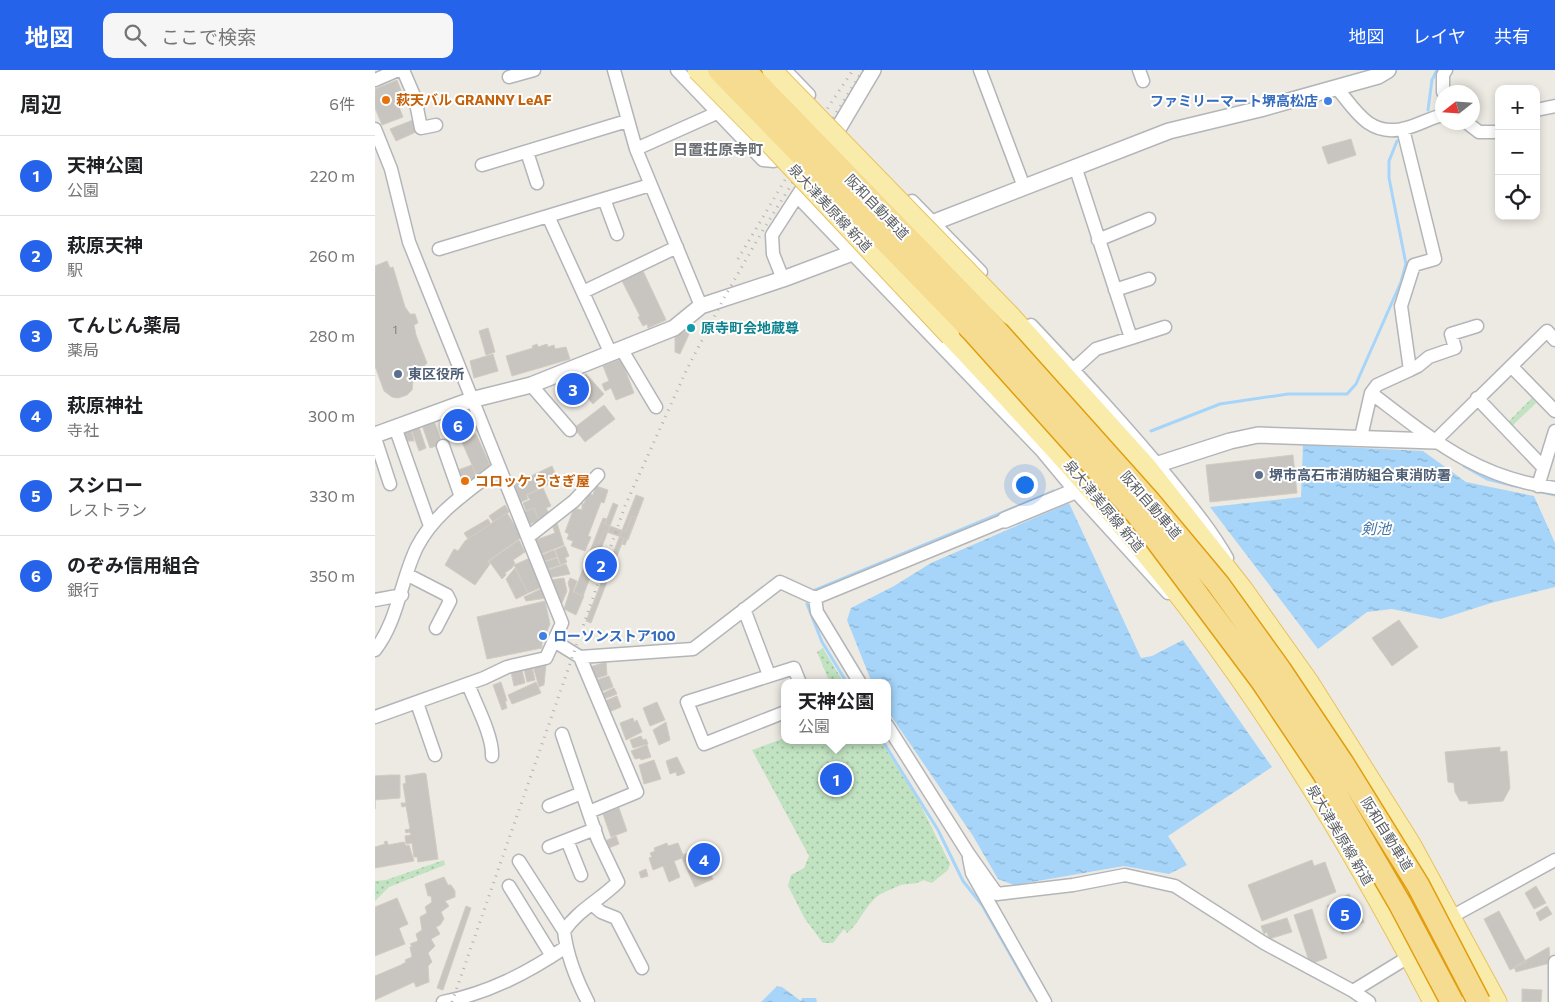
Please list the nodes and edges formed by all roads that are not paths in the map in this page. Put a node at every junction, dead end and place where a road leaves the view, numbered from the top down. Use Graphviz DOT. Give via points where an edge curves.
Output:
graph roads {
  1 [pos="398,70"];
  2 [pos="403,70"];
  3 [pos="534,70"];
  4 [pos="614,70"];
  5 [pos="677,70"];
  6 [pos="697,70"];
  7 [pos="719,70"];
  8 [pos="744,70"];
  9 [pos="772,70"];
  10 [pos="785,70"];
  11 [pos="873,70"];
  12 [pos="980,70"];
  13 [pos="1388,70"];
  14 [pos="1446,70"];
  15 [pos="509,77"];
  16 [pos="375,80"];
  17 [pos="1443,85"];
  18 [pos="1337,88"];
  19 [pos="1555,106"];
  20 [pos="1540,109"];
  21 [pos="719,112"];
  22 [pos="1435,118"];
  23 [pos="627,121"];
  24 [pos="436,125"];
  25 [pos="375,129"];
  26 [pos="838,129"];
  27 [pos="1403,129"];
  28 [pos="1476,130"];
  29 [pos="1495,132"];
  30 [pos="636,149"];
  31 [pos="527,152"];
  32 [pos="482,165"];
  33 [pos="1075,166"];
  34 [pos="537,183"];
  35 [pos="650,185"];
  36 [pos="1024,187"];
  37 [pos="797,196"];
  38 [pos="603,199"];
  39 [pos="548,216"];
  40 [pos="1149,219"];
  41 [pos="934,223"];
  42 [pos="617,234"];
  43 [pos="1099,240"];
  44 [pos="677,247"];
  45 [pos="439,249"];
  46 [pos="853,253"];
  47 [pos="783,279"];
  48 [pos="1149,279"];
  49 [pos="1115,290"];
  50 [pos="583,292"];
  51 [pos="701,306"];
  52 [pos="1477,326"];
  53 [pos="1165,327"];
  54 [pos="1131,338"];
  55 [pos="1555,340"];
  56 [pos="617,352"];
  57 [pos="1512,367"];
  58 [pos="1073,370"];
  59 [pos="1410,370"];
  60 [pos="531,384"];
  61 [pos="1371,393"];
  62 [pos="1477,398"];
  63 [pos="471,400"];
  64 [pos="656,407"];
  65 [pos="1555,412"];
  66 [pos="395,427"];
  67 [pos="570,430"];
  68 [pos="1555,431"];
  69 [pos="375,436"];
  70 [pos="1361,437"];
  71 [pos="1435,441"];
  72 [pos="443,446"];
  73 [pos="1152,466"];
  74 [pos="1543,467"];
  75 [pos="498,468"];
  76 [pos="597,475"];
  77 [pos="390,484"];
  78 [pos="1538,486"];
  79 [pos="1555,488"];
  80 [pos="1082,489"];
  81 [pos="461,497"];
  82 [pos="1005,520"];
  83 [pos="430,526"];
  84 [pos="528,537"];
  85 [pos="408,575"];
  86 [pos="401,595"];
  87 [pos="815,598"];
  88 [pos="375,600"];
  89 [pos="744,609"];
  90 [pos="436,628"];
  91 [pos="554,642"];
  92 [pos="375,650"];
  93 [pos="579,657"];
  94 [pos="769,675"];
  95 [pos="798,679"];
  96 [pos="858,679"];
  97 [pos="468,684"];
  98 [pos="417,703"];
  99 [pos="781,714"];
  100 [pos="375,717"];
  101 [pos="891,731"];
  102 [pos="562,734"];
  103 [pos="435,755"];
  104 [pos="492,756"];
  105 [pos="582,793"];
  106 [pos="549,806"];
  107 [pos="589,812"];
  108 [pos="595,829"];
  109 [pos="567,840"];
  110 [pos="549,847"];
  111 [pos="968,853"];
  112 [pos="1555,860"];
  113 [pos="519,861"];
  114 [pos="581,875"];
  115 [pos="509,886"];
  116 [pos="592,904"];
  117 [pos="1451,917"];
  118 [pos="564,931"];
  119 [pos="566,947"];
  120 [pos="552,956"];
  121 [pos="1410,956"];
  122 [pos="1555,962"];
  123 [pos="642,968"];
  124 [pos="1353,991"];
  125 [pos="466,999"];
  126 [pos="443,1002"];
  127 [pos="587,1002"];
  128 [pos="1045,1002"];
  129 [pos="1369,1002"];
  130 [pos="1433,1002"];
  131 [pos="1452,1002"];
  132 [pos="1479,1002"];
  133 [pos="1497,1002"];
  134 [pos="1555,1002"];
  1 -- 16 [label="street"];
  2 -- 24 [label="street" via="415,98 421,128"];
  3 -- 15 [label="street"];
  4 -- 23 [label="street"];
  5 -- 21 [label="street"];
  6 -- 80 [label="main road, 泉大津美原線 新道, bridge" via="950,336"];
  7 -- 131 [label="highway, 阪和自動車道, bridge" via="972,330 1137,514 1256,674 1323,772 1400,904"];
  8 -- 132 [label="highway, 阪和自動車道, bridge" via="983,317 1218,584 1343,764 1419,886"];
  9 -- 73 [label="main road, bridge"];
  10 -- 21 [label="street" via="814,101 774,162 763,160"];
  11 -- 26 [label="street"];
  12 -- 36 [label="street"];
  13 -- 18 [label="street"];
  14 -- 17 [label="street"];
  18 -- 27 [label="street" via="1362,119 1382,131"];
  18 -- 33 [label="street" via="1169,131"];
  19 -- 20 [label="street"];
  21 -- 30 [label="street"];
  22 -- 27 [label="street"];
  23 -- 30 [label="street"];
  23 -- 31 [label="street"];
  25 -- 63 [label="street" via="391,169 409,242"];
  26 -- 37 [label="street"];
  26 -- 41 [label="street"];
  27 -- 59 [label="street" via="1435,259 1414,265 1401,306"];
  28 -- 29 [label="street"];
  30 -- 35 [label="street"];
  31 -- 32 [label="street"];
  31 -- 34 [label="street"];
  33 -- 36 [label="street"];
  33 -- 43 [label="street"];
  35 -- 38 [label="street"];
  35 -- 44 [label="street"];
  36 -- 41 [label="street"];
  37 -- 46 [label="street"];
  37 -- 47 [label="street" via="772,235 773,254"];
  38 -- 39 [label="street"];
  38 -- 42 [label="street"];
  39 -- 45 [label="street"];
  39 -- 50 [label="street"];
  40 -- 43 [label="street"];
  41 -- 46 [label="street"];
  41 -- 58 [label="street"];
  43 -- 49 [label="street"];
  44 -- 50 [label="street"];
  44 -- 51 [label="street"];
  46 -- 47 [label="street"];
  46 -- 80 [label="street"];
  47 -- 51 [label="street"];
  48 -- 49 [label="street"];
  49 -- 54 [label="street"];
  50 -- 56 [label="street"];
  51 -- 56 [label="street" via="674,328"];
  52 -- 59 [label="street" via="1451,334 1455,348 1429,356"];
  53 -- 54 [label="street"];
  54 -- 58 [label="street" via="1096,349"];
  55 -- 57 [label="street" via="1547,332"];
  56 -- 60 [label="street"];
  56 -- 64 [label="street"];
  57 -- 62 [label="street"];
  57 -- 65 [label="street"];
  58 -- 73 [label="street"];
  59 -- 61 [label="street" via="1377,385"];
  60 -- 63 [label="street"];
  60 -- 67 [label="street"];
  61 -- 70 [label="street"];
  61 -- 71 [label="street"];
  62 -- 71 [label="street"];
  62 -- 74 [label="street"];
  63 -- 66 [label="street"];
  63 -- 75 [label="street"];
  66 -- 69 [label="street"];
  66 -- 83 [label="street"];
  68 -- 74 [label="street"];
  69 -- 77 [label="street"];
  70 -- 71 [label="street"];
  70 -- 73 [label="street" via="1258,435"];
  71 -- 78 [label="street" via="1489,472"];
  72 -- 81 [label="street"];
  73 -- 80 [label="street"];
  73 -- 117 [label="main road" via="1309,682 1398,822"];
  74 -- 78 [label="street"];
  75 -- 81 [label="street"];
  75 -- 84 [label="street"];
  76 -- 84 [label="street" via="574,501"];
  78 -- 79 [label="street"];
  80 -- 82 [label="street"];
  80 -- 121 [label="main road, 泉大津美原線 新道" via="1193,614 1256,702 1319,797"];
  81 -- 83 [label="street"];
  82 -- 87 [label="street"];
  83 -- 85 [label="street"];
  84 -- 91 [label="street" via="562,623"];
  85 -- 86 [label="street"];
  85 -- 90 [label="street" via="447,595 450,601"];
  86 -- 88 [label="street"];
  86 -- 92 [label="street"];
  87 -- 89 [label="street" via="779,582"];
  87 -- 96 [label="street" via="817,612"];
  89 -- 93 [label="street" via="693,649"];
  89 -- 94 [label="street"];
  91 -- 93 [label="street"];
  91 -- 97 [label="street" via="546,658 507,667"];
  93 -- 107 [label="street" via="637,792"];
  94 -- 95 [label="street" via="794,668"];
  94 -- 99 [label="street" via="687,702 704,744"];
  97 -- 98 [label="street"];
  97 -- 104 [label="street" via="493,743"];
  98 -- 100 [label="street"];
  98 -- 103 [label="street"];
  101 -- 111 [label="street"];
  102 -- 105 [label="street"];
  105 -- 106 [label="street"];
  105 -- 107 [label="street"];
  107 -- 108 [label="street"];
  108 -- 109 [label="street"];
  108 -- 116 [label="street" via="617,882"];
  109 -- 110 [label="street"];
  109 -- 114 [label="street"];
  111 -- 124 [label="street" via="997,894 1125,875 1175,886 1264,943"];
  111 -- 128 [label="street" via="972,874"];
  112 -- 117 [label="street"];
  113 -- 118 [label="street"];
  115 -- 120 [label="street"];
  116 -- 118 [label="street" via="574,916"];
  116 -- 123 [label="street" via="616,918 635,941"];
  117 -- 121 [label="street"];
  117 -- 133 [label="main road"];
  118 -- 119 [label="street"];
  119 -- 120 [label="street"];
  119 -- 127 [label="street"];
  120 -- 125 [label="street" via="515,978"];
  121 -- 124 [label="street"];
  121 -- 130 [label="main road, 泉大津美原線 新道"];
  122 -- 134 [label="street"];
  124 -- 129 [label="street"];
  125 -- 126 [label="street"];
}
